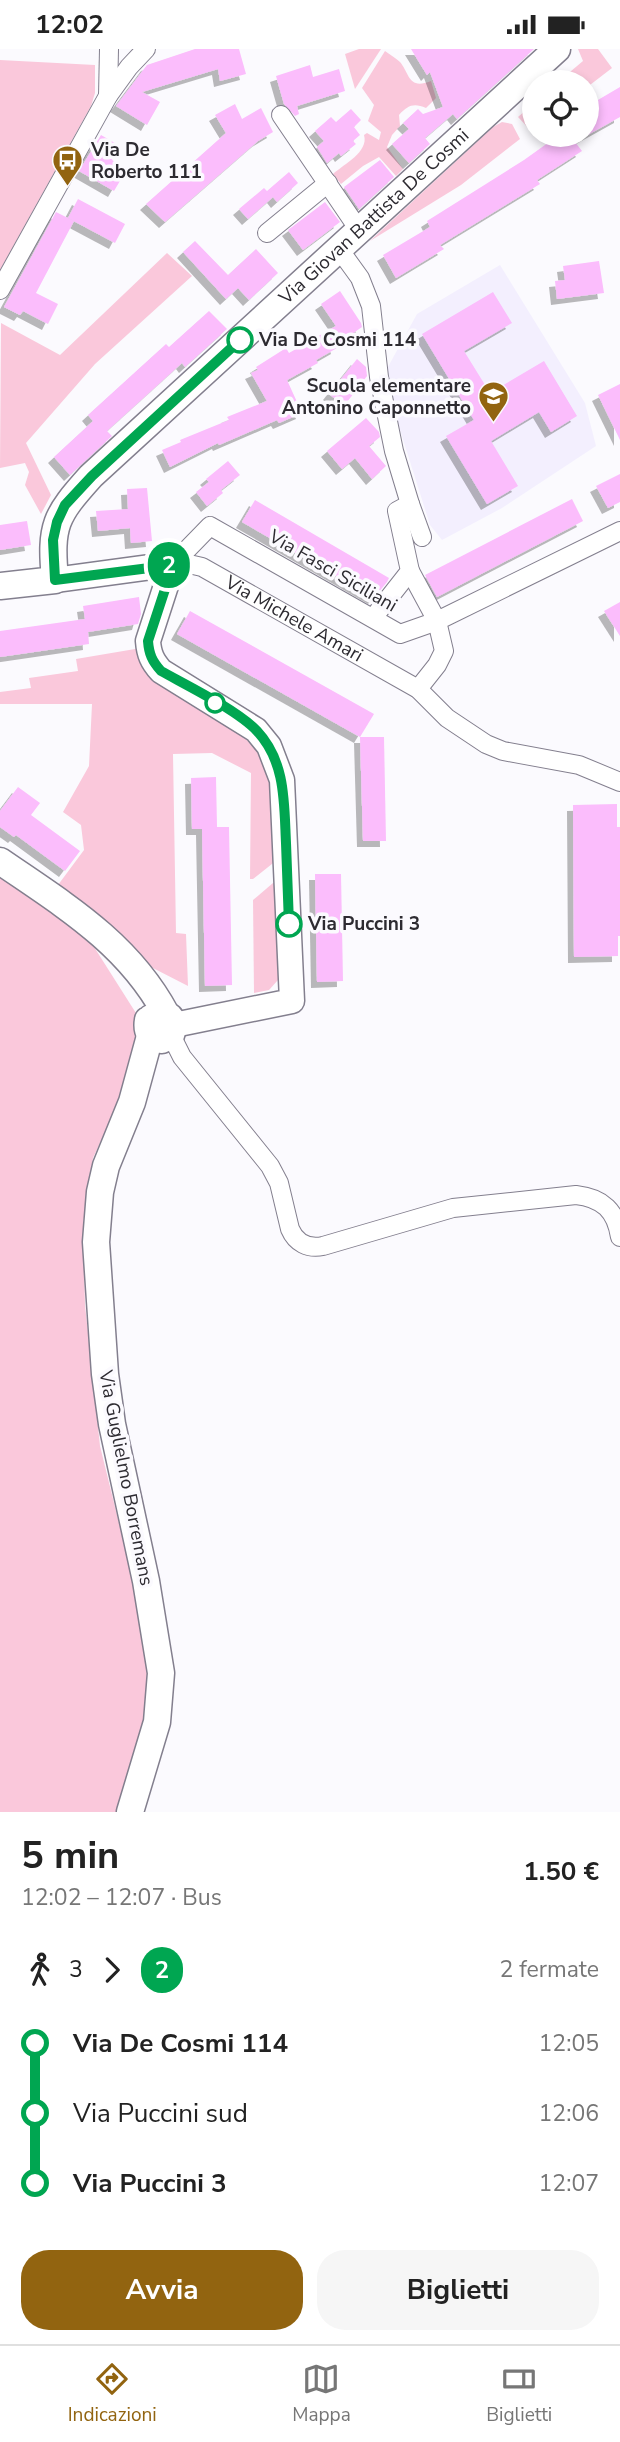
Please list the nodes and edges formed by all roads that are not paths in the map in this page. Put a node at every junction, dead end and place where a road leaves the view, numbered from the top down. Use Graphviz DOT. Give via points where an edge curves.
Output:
graph roads {
  1 [pos="109,49"];
  2 [pos="146,49"];
  3 [pos="557,49"];
  4 [pos="108,96"];
  5 [pos="281,115"];
  6 [pos="328,183"];
  7 [pos="359,230"];
  8 [pos="267,233"];
  9 [pos="339,249"];
  10 [pos="0,290"];
  11 [pos="410,504"];
  12 [pos="620,531"];
  13 [pos="422,537"];
  14 [pos="173,565"];
  15 [pos="410,571"];
  16 [pos="55,580"];
  17 [pos="0,586"];
  18 [pos="373,618"];
  19 [pos="437,621"];
  20 [pos="418,689"];
  21 [pos="620,782"];
  22 [pos="0,861"];
  23 [pos="163,1028"];
  24 [pos="620,1237"];
  25 [pos="130,1812"];
  1 -- 4 [label="street"];
  2 -- 4 [label="street"];
  3 -- 7 [label="main road, Via Giovan Battista De Cosmi"];
  4 -- 10 [label="street"];
  5 -- 6 [label="street"];
  6 -- 7 [label="street"];
  6 -- 8 [label="street"];
  7 -- 9 [label="main road, Via Giovan Battista De Cosmi"];
  9 -- 11 [label="street" via="360,278 371,306 379,377"];
  9 -- 16 [label="main road, Via Giovan Battista De Cosmi" via="65,505 53,540"];
  11 -- 13 [label="street"];
  11 -- 15 [label="street" via="397,511"];
  12 -- 19 [label="street, Via Fasci Siciliani"];
  14 -- 16 [label="main road, Via Michele Amari"];
  14 -- 18 [label="street, Via Fasci Siciliani" via="211,526"];
  14 -- 20 [label="street, Via Michele Amari" via="202,567"];
  14 -- 23 [label="main road" via="148,641 154,663 256,730 269,746 282,780 292,1001"];
  15 -- 18 [label="street"];
  15 -- 19 [label="street"];
  16 -- 17 [label="main road, Via Michele Amari"];
  18 -- 19 [label="street, Via Fasci Siciliani" via="400,634"];
  19 -- 20 [label="street" via="444,651"];
  20 -- 21 [label="street" via="447,718 486,744 579,765"];
  22 -- 23 [label="main road" via="90,923"];
  23 -- 24 [label="street" via="271,1166 293,1236 309,1247 453,1208 576,1195 608,1206"];
  23 -- 25 [label="main road, Via Guglielmo Borremans" via="148,1085 132,1102 106,1166 96,1242 110,1412 161,1672 157,1722"];
}
